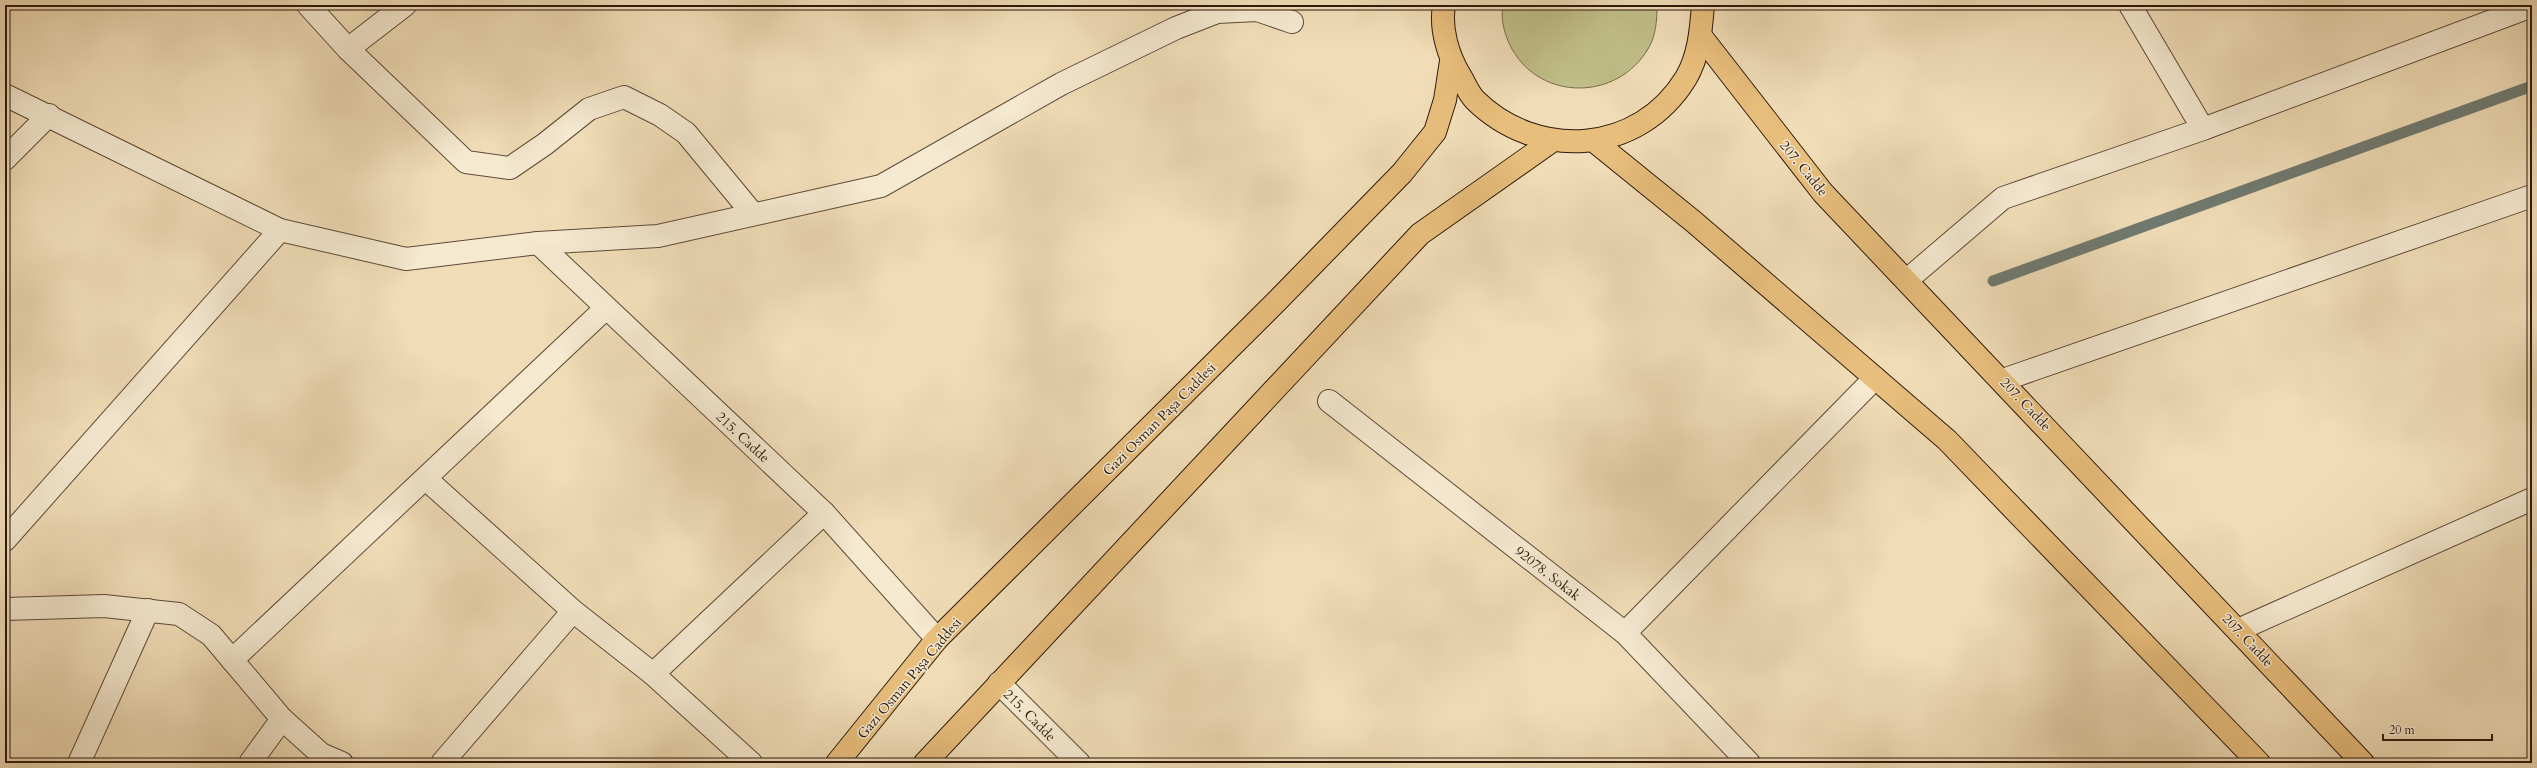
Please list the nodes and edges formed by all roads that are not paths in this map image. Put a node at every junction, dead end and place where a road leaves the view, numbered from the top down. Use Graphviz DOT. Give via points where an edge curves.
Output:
graph roads {
  1 [pos="308,5"];
  2 [pos="405,5"];
  3 [pos="1703,5"];
  4 [pos="2130,5"];
  5 [pos="2532,6"];
  6 [pos="1440,9"];
  7 [pos="1292,22"];
  8 [pos="1700,35"];
  9 [pos="348,49"];
  10 [pos="1451,61"];
  11 [pos="5,95"];
  12 [pos="49,115"];
  13 [pos="2203,129"];
  14 [pos="1552,141"];
  15 [pos="1594,141"];
  16 [pos="5,159"];
  17 [pos="2532,196"];
  18 [pos="753,214"];
  19 [pos="280,230"];
  20 [pos="538,243"];
  21 [pos="1907,280"];
  22 [pos="606,308"];
  23 [pos="1875,378"];
  24 [pos="2003,380"];
  25 [pos="1329,401"];
  26 [pos="426,479"];
  27 [pos="2532,499"];
  28 [pos="824,514"];
  29 [pos="5,540"];
  30 [pos="5,609"];
  31 [pos="148,610"];
  32 [pos="573,611"];
  33 [pos="2238,630"];
  34 [pos="1625,633"];
  35 [pos="938,639"];
  36 [pos="232,660"];
  37 [pos="653,674"];
  38 [pos="999,683"];
  39 [pos="282,719"];
  40 [pos="79,763"];
  41 [pos="250,763"];
  42 [pos="342,763"];
  43 [pos="442,763"];
  44 [pos="751,763"];
  45 [pos="837,763"];
  46 [pos="925,763"];
  47 [pos="1079,763"];
  48 [pos="1749,763"];
  49 [pos="2259,763"];
  50 [pos="2363,763"];
  1 -- 9 [label="street"];
  2 -- 9 [label="street"];
  3 -- 8 [label="main road"];
  4 -- 13 [label="street"];
  5 -- 13 [label="street"];
  6 -- 10 [label="main road"];
  7 -- 18 [label="street" via="1257,10 1216,12 1176,28 1061,84 881,186"];
  8 -- 15 [label="main road" via="1686,77 1662,108 1630,129"];
  8 -- 21 [label="main road, 207. Cadde" via="1823,193"];
  9 -- 18 [label="street" via="466,162 510,168 589,109 624,97 660,115 686,133"];
  10 -- 14 [label="main road" via="1474,99 1480,104 1510,127"];
  10 -- 35 [label="main road, Gazi Osman Paşa Caddesi" via="1445,100 1435,132 1402,173 1277,302"];
  11 -- 12 [label="street"];
  12 -- 16 [label="street"];
  12 -- 19 [label="street"];
  13 -- 21 [label="street" via="2003,198"];
  14 -- 15 [label="main road"];
  14 -- 38 [label="main road" via="1420,234"];
  15 -- 23 [label="main road" via="1694,222"];
  17 -- 24 [label="street"];
  18 -- 20 [label="street" via="658,236"];
  19 -- 20 [label="street" via="406,260"];
  19 -- 29 [label="street"];
  20 -- 22 [label="street, 215. Cadde"];
  21 -- 24 [label="main road, 207. Cadde"];
  22 -- 26 [label="street"];
  22 -- 28 [label="street, 215. Cadde"];
  23 -- 34 [label="street"];
  23 -- 49 [label="main road" via="1947,440"];
  24 -- 33 [label="main road, 207. Cadde"];
  25 -- 34 [label="street, 92078. Sokak"];
  26 -- 32 [label="street"];
  26 -- 36 [label="street"];
  27 -- 33 [label="street"];
  28 -- 35 [label="street, 215. Cadde"];
  28 -- 37 [label="street"];
  30 -- 31 [label="street" via="104,606"];
  31 -- 36 [label="street" via="179,614 211,635"];
  31 -- 40 [label="street"];
  32 -- 37 [label="street"];
  32 -- 43 [label="street"];
  33 -- 50 [label="main road, 207. Cadde"];
  34 -- 48 [label="street, 92078. Sokak"];
  35 -- 45 [label="main road, Gazi Osman Paşa Caddesi"];
  36 -- 39 [label="street"];
  37 -- 44 [label="street"];
  38 -- 46 [label="main road"];
  38 -- 47 [label="street, 215. Cadde"];
  39 -- 41 [label="street"];
  39 -- 42 [label="street" via="321,754"];
}
